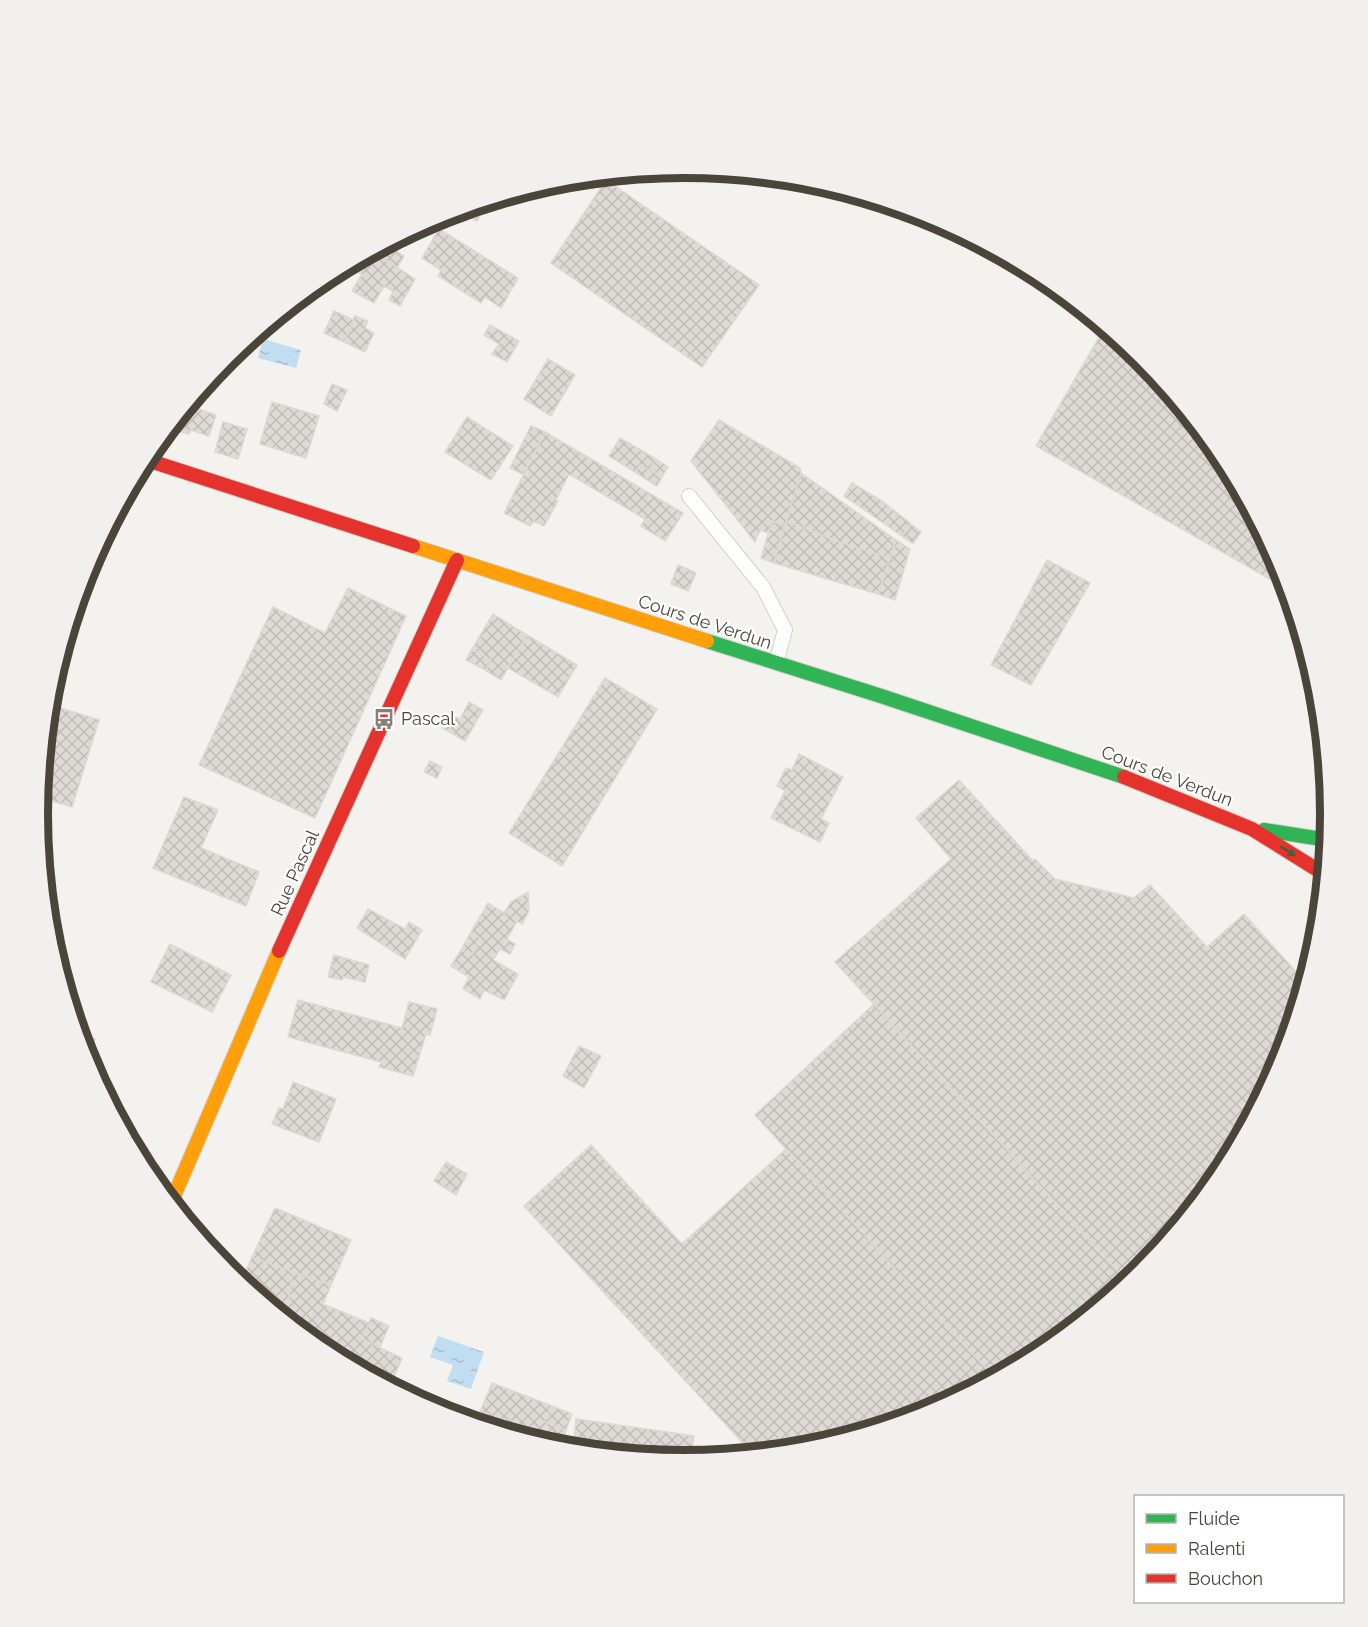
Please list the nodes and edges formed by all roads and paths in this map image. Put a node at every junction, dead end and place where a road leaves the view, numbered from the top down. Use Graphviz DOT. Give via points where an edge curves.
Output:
graph roads {
  1 [pos="154,462"];
  2 [pos="689,496"];
  3 [pos="457,560"];
  4 [pos="776,663"];
  5 [pos="1252,828"];
  6 [pos="1319,839"];
  7 [pos="1318,870"];
  8 [pos="175,1195"];
  1 -- 3 [label="main road, Cours de Verdun"];
  2 -- 4 [label="lane" via="763,587 785,630"];
  3 -- 4 [label="main road, Cours de Verdun"];
  3 -- 8 [label="main road, Rue Pascal" via="281,946"];
  4 -- 5 [label="main road, Cours de Verdun" via="1114,773"];
  5 -- 6 [label="main road, Cours de Verdun"];
  5 -- 7 [label="main road, Cours de Verdun, one-way"];
}
